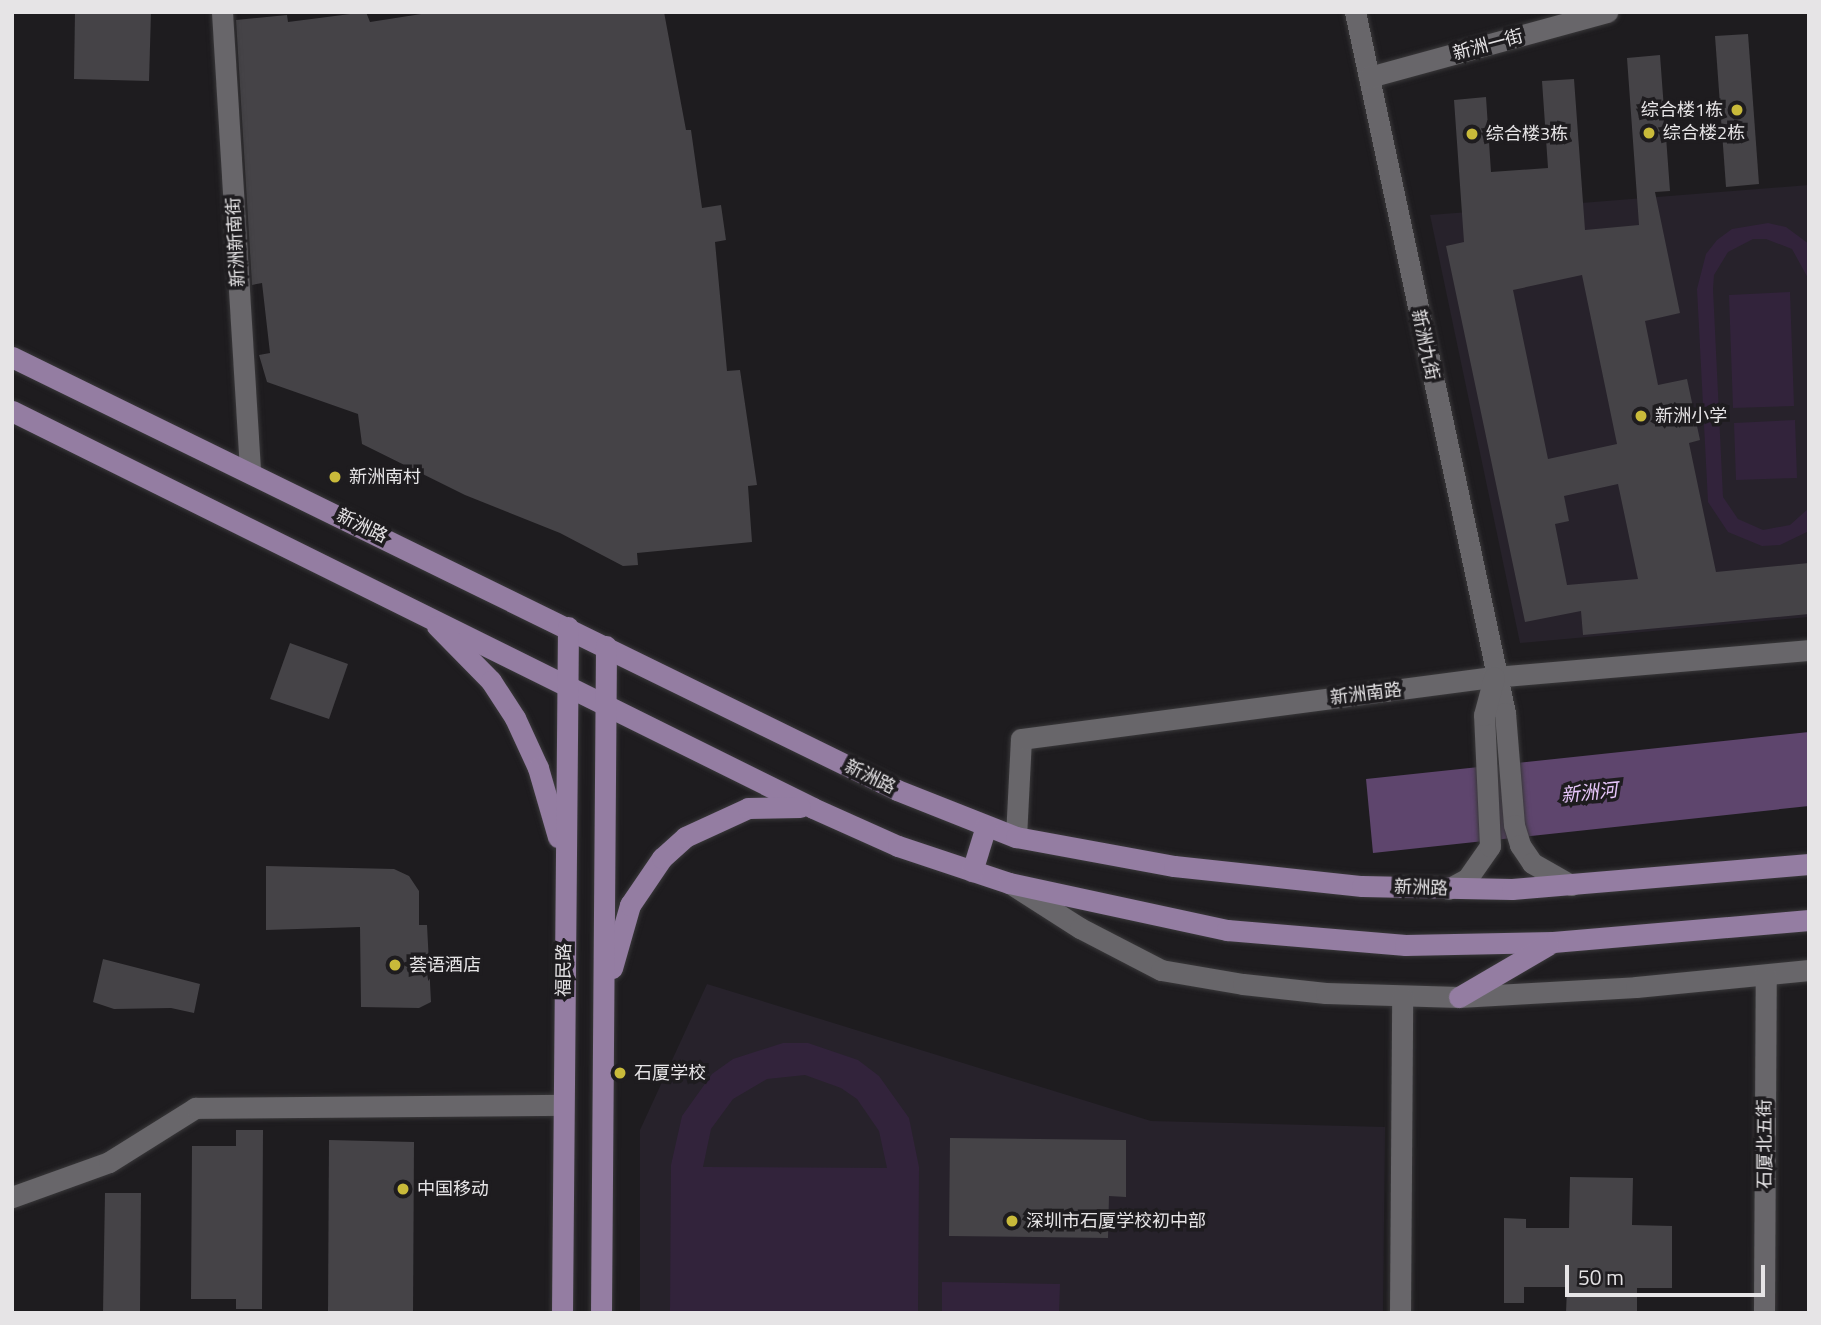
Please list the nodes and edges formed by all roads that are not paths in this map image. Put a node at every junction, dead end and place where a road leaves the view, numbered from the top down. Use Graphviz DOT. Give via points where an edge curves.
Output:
graph roads {
  1 [pos="222,12"];
  2 [pos="1355,12"];
  3 [pos="1607,12"];
  4 [pos="1369,77"];
  5 [pos="12,357"];
  6 [pos="12,411"];
  7 [pos="250,472"];
  8 [pos="423,612"];
  9 [pos="568,627"];
  10 [pos="606,646"];
  11 [pos="1809,650"];
  12 [pos="1494,677"];
  13 [pos="567,684"];
  14 [pos="605,704"];
  15 [pos="1494,714"];
  16 [pos="813,808"];
  17 [pos="986,826"];
  18 [pos="1016,837"];
  19 [pos="1809,864"];
  20 [pos="972,871"];
  21 [pos="566,882"];
  22 [pos="1009,883"];
  23 [pos="1571,886"];
  24 [pos="1448,889"];
  25 [pos="1809,920"];
  26 [pos="1553,942"];
  27 [pos="1809,970"];
  28 [pos="1766,975"];
  29 [pos="1402,997"];
  30 [pos="1459,997"];
  31 [pos="603,1012"];
  32 [pos="561,1105"];
  33 [pos="12,1197"];
  34 [pos="562,1313"];
  35 [pos="601,1313"];
  36 [pos="1400,1313"];
  37 [pos="1764,1313"];
  1 -- 7 [label="street, 新洲新南街"];
  2 -- 4 [label="street, 新洲九街"];
  3 -- 4 [label="street, 新洲一街"];
  4 -- 12 [label="street, 新洲九街"];
  5 -- 7 [label="main road, 新洲路"];
  6 -- 8 [label="main road"];
  7 -- 9 [label="main road, 新洲路"];
  8 -- 13 [label="main road"];
  8 -- 21 [label="main road" via="491,681 515,718 554,818"];
  9 -- 10 [label="main road, 新洲路"];
  9 -- 13 [label="main road, 福民路"];
  10 -- 14 [label="main road"];
  10 -- 17 [label="main road, 新洲路" via="897,790"];
  11 -- 12 [label="street, 新洲南路"];
  12 -- 15 [label="street, 新洲九街"];
  12 -- 18 [label="street, 新洲南路" via="1021,739"];
  13 -- 14 [label="main road"];
  13 -- 21 [label="main road, 福民路"];
  14 -- 16 [label="main road"];
  14 -- 31 [label="main road"];
  15 -- 23 [label="street, 新洲九街" via="1520,845 1532,863"];
  15 -- 24 [label="street, 新洲九街" via="1492,827 1481,864 1468,879"];
  16 -- 20 [label="main road" via="898,846"];
  16 -- 31 [label="main road" via="778,804 748,808 705,825 662,858 630,905 615,950"];
  17 -- 18 [label="main road, 新洲路"];
  17 -- 20 [label="main road"];
  18 -- 24 [label="main road, 新洲路" via="1272,879"];
  19 -- 23 [label="main road, 新洲路"];
  20 -- 22 [label="main road"];
  21 -- 32 [label="main road, 福民路"];
  22 -- 26 [label="main road" via="1177,922 1288,938 1405,945"];
  22 -- 29 [label="street" via="1080,928 1161,970 1243,984"];
  23 -- 24 [label="main road, 新洲路"];
  25 -- 26 [label="main road"];
  26 -- 30 [label="main road"];
  27 -- 28 [label="street"];
  28 -- 30 [label="street" via="1636,988"];
  28 -- 37 [label="street, 石厦北五街"];
  29 -- 30 [label="street"];
  29 -- 36 [label="street"];
  31 -- 35 [label="main road"];
  32 -- 33 [label="street" via="195,1108 109,1162"];
  32 -- 34 [label="main road, 福民路"];
}
